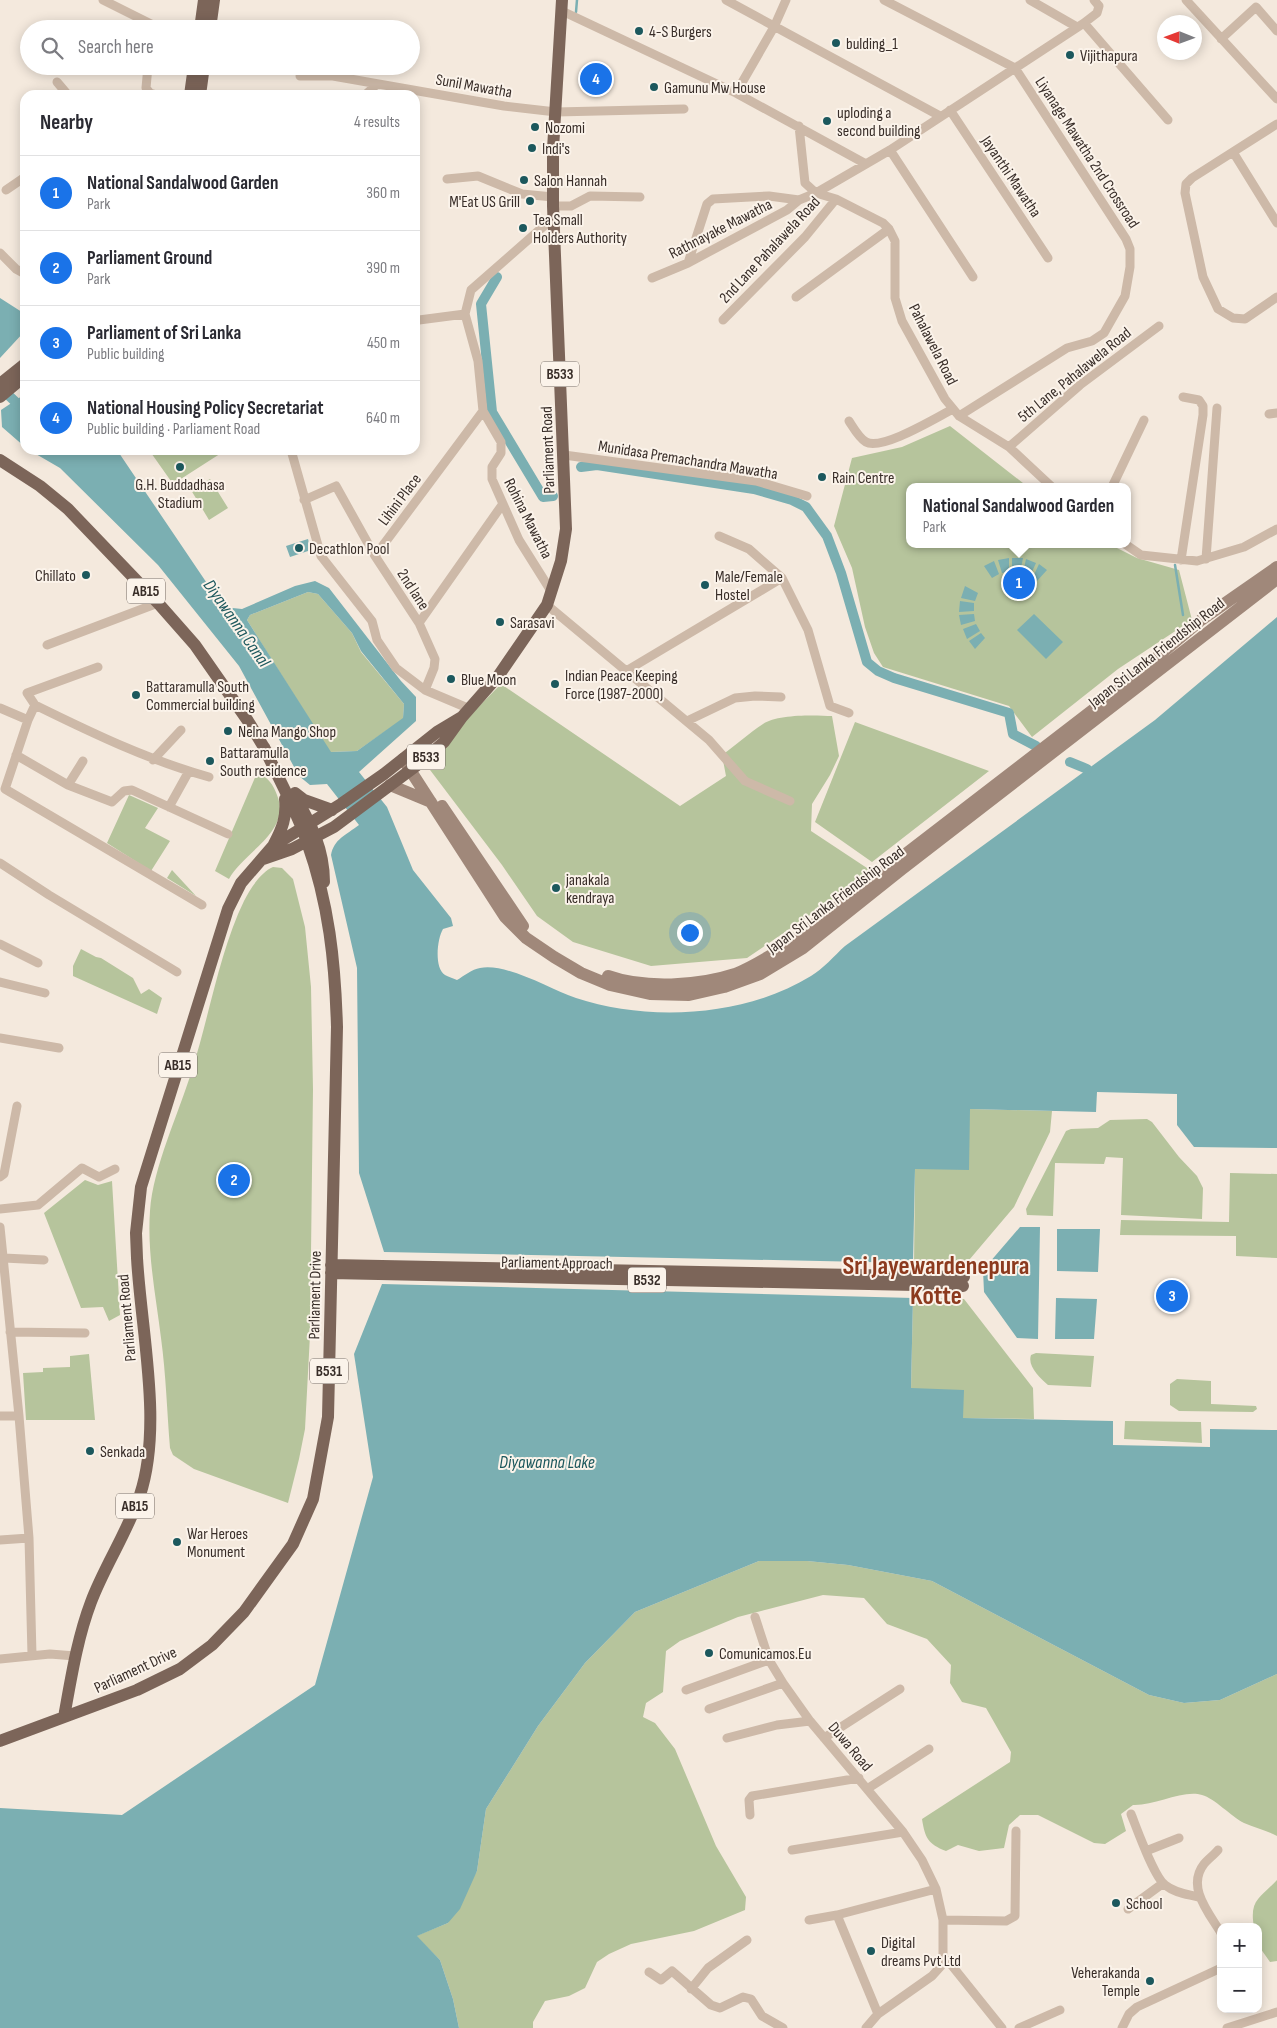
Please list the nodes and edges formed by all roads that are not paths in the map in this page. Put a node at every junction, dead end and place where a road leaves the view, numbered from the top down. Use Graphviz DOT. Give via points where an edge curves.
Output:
graph roads {
  1 [pos="103,0"];
  2 [pos="204,0"];
  3 [pos="214,0"];
  4 [pos="726,0"];
  5 [pos="786,0"];
  6 [pos="884,0"];
  7 [pos="1030,0"];
  8 [pos="1094,0"];
  9 [pos="1186,0"];
  10 [pos="562,5"];
  11 [pos="143,20"];
  12 [pos="201,20"];
  13 [pos="211,20"];
  14 [pos="1081,25"];
  15 [pos="774,26"];
  16 [pos="1277,31"];
  17 [pos="1221,39"];
  18 [pos="1016,68"];
  19 [pos="147,75"];
  20 [pos="193,75"];
  21 [pos="203,75"];
  22 [pos="300,76"];
  23 [pos="57,82"];
  24 [pos="376,85"];
  25 [pos="388,85"];
  26 [pos="64,90"];
  27 [pos="148,90"];
  28 [pos="191,90"];
  29 [pos="201,90"];
  30 [pos="370,90"];
  31 [pos="388,90"];
  32 [pos="416,90"];
  33 [pos="420,91"];
  34 [pos="736,93"];
  35 [pos="1277,99"];
  36 [pos="684,109"];
  37 [pos="950,110"];
  38 [pos="556,112"];
  39 [pos="940,116"];
  40 [pos="1168,120"];
  41 [pos="1277,124"];
  42 [pos="798,126"];
  43 [pos="890,150"];
  44 [pos="1233,152"];
  45 [pos="866,164"];
  46 [pos="447,179"];
  47 [pos="20,180"];
  48 [pos="6,190"];
  49 [pos="816,193"];
  50 [pos="640,197"];
  51 [pos="836,199"];
  52 [pos="799,200"];
  53 [pos="553,207"];
  54 [pos="1277,223"];
  55 [pos="889,229"];
  56 [pos="0,254"];
  57 [pos="1048,258"];
  58 [pos="688,263"];
  59 [pos="20,271"];
  60 [pos="972,277"];
  61 [pos="652,278"];
  62 [pos="796,297"];
  63 [pos="1277,297"];
  64 [pos="466,314"];
  65 [pos="420,320"];
  66 [pos="723,320"];
  67 [pos="1159,326"];
  68 [pos="18,377"];
  69 [pos="0,384"];
  70 [pos="0,397"];
  71 [pos="1183,397"];
  72 [pos="1217,408"];
  73 [pos="483,411"];
  74 [pos="956,412"];
  75 [pos="1144,420"];
  76 [pos="848,421"];
  77 [pos="1008,447"];
  78 [pos="292,455"];
  79 [pos="564,455"];
  80 [pos="0,460"];
  81 [pos="1048,483"];
  82 [pos="1114,483"];
  83 [pos="807,496"];
  84 [pos="304,500"];
  85 [pos="502,505"];
  86 [pos="1277,529"];
  87 [pos="720,536"];
  88 [pos="1130,548"];
  89 [pos="375,556"];
  90 [pos="1206,558"];
  91 [pos="1181,560"];
  92 [pos="1277,566"];
  93 [pos="782,578"];
  94 [pos="1277,579"];
  95 [pos="551,591"];
  96 [pos="158,604"];
  97 [pos="546,605"];
  98 [pos="419,623"];
  99 [pos="47,645"];
  100 [pos="98,667"];
  101 [pos="626,671"];
  102 [pos="425,690"];
  103 [pos="781,697"];
  104 [pos="35,705"];
  105 [pos="0,708"];
  106 [pos="466,713"];
  107 [pos="849,713"];
  108 [pos="28,720"];
  109 [pos="687,721"];
  110 [pos="181,730"];
  111 [pos="16,755"];
  112 [pos="406,756"];
  113 [pos="153,760"];
  114 [pos="82,761"];
  115 [pos="413,768"];
  116 [pos="189,772"];
  117 [pos="209,777"];
  118 [pos="386,783"];
  119 [pos="68,785"];
  120 [pos="288,790"];
  121 [pos="790,801"];
  122 [pos="431,802"];
  123 [pos="169,807"];
  124 [pos="336,807"];
  125 [pos="306,825"];
  126 [pos="334,827"];
  127 [pos="228,834"];
  128 [pos="312,840"];
  129 [pos="273,846"];
  130 [pos="263,859"];
  131 [pos="0,863"];
  132 [pos="324,865"];
  133 [pos="324,897"];
  134 [pos="202,905"];
  135 [pos="0,944"];
  136 [pos="38,963"];
  137 [pos="177,972"];
  138 [pos="0,982"];
  139 [pos="45,993"];
  140 [pos="0,1038"];
  141 [pos="59,1048"];
  142 [pos="17,1106"];
  143 [pos="115,1169"];
  144 [pos="0,1177"];
  145 [pos="0,1209"];
  146 [pos="0,1227"];
  147 [pos="4,1258"];
  148 [pos="44,1260"];
  149 [pos="331,1269"];
  150 [pos="963,1282"];
  151 [pos="4,1297"];
  152 [pos="10,1332"];
  153 [pos="85,1332"];
  154 [pos="0,1416"];
  155 [pos="20,1416"];
  156 [pos="29,1538"];
  157 [pos="0,1540"];
  158 [pos="755,1617"];
  159 [pos="32,1655"];
  160 [pos="76,1656"];
  161 [pos="0,1659"];
  162 [pos="769,1660"];
  163 [pos="783,1684"];
  164 [pos="900,1689"];
  165 [pos="686,1690"];
  166 [pos="709,1709"];
  167 [pos="64,1717"];
  168 [pos="810,1720"];
  169 [pos="727,1738"];
  170 [pos="824,1738"];
  171 [pos="0,1741"];
  172 [pos="929,1749"];
  173 [pos="859,1778"];
  174 [pos="867,1789"];
  175 [pos="1132,1814"];
  176 [pos="750,1815"];
  177 [pos="1016,1831"];
  178 [pos="903,1832"];
  179 [pos="1179,1838"];
  180 [pos="792,1850"];
  181 [pos="1218,1850"];
  182 [pos="1146,1851"];
  183 [pos="1162,1884"];
  184 [pos="936,1889"];
  185 [pos="1198,1897"];
  186 [pos="1128,1909"];
  187 [pos="837,1915"];
  188 [pos="809,1920"];
  189 [pos="943,1920"];
  190 [pos="1217,1927"];
  191 [pos="747,1940"];
  192 [pos="943,1958"];
  193 [pos="1217,1970"];
  194 [pos="649,1972"];
  195 [pos="691,1989"];
  196 [pos="1060,2010"];
  197 [pos="1277,2012"];
  198 [pos="878,2014"];
  199 [pos="783,2028"];
  200 [pos="866,2028"];
  201 [pos="1002,2028"];
  202 [pos="1020,2028"];
  203 [pos="1122,2028"];
  204 [pos="1227,2028"];
  1 -- 11 [label="street"];
  2 -- 12 [label="main road"];
  3 -- 13 [label="main road"];
  4 -- 15 [label="street"];
  5 -- 15 [label="street"];
  6 -- 18 [label="street"];
  7 -- 14 [label="street"];
  8 -- 14 [label="street" via="1099,6 1097,13"];
  9 -- 17 [label="street"];
  10 -- 34 [label="street"];
  10 -- 38 [label="main road, Parliament Road / B533"];
  14 -- 18 [label="street"];
  14 -- 40 [label="street"];
  15 -- 34 [label="street"];
  15 -- 39 [label="street"];
  16 -- 17 [label="street" via="1256,7"];
  17 -- 35 [label="street"];
  18 -- 37 [label="street"];
  18 -- 74 [label="street, Liyanage Mawatha 2nd Crossroad" via="1126,239 1130,249 1130,268 1125,296 1104,333 1092,341 1067,348"];
  19 -- 27 [label="street"];
  20 -- 28 [label="main road"];
  21 -- 29 [label="main road"];
  22 -- 24 [label="street, Sunil Mawatha" via="333,76"];
  23 -- 26 [label="street"];
  24 -- 25 [label="street, Sunil Mawatha"];
  24 -- 30 [label="street"];
  25 -- 31 [label="street"];
  25 -- 32 [label="street, Sunil Mawatha"];
  33 -- 38 [label="street, Sunil Mawatha"];
  34 -- 42 [label="street"];
  36 -- 38 [label="street, Sunil Mawatha"];
  37 -- 39 [label="street"];
  37 -- 57 [label="street, Jayanthi Mawatha"];
  38 -- 53 [label="main road, Parliament Road / B533"];
  39 -- 43 [label="street"];
  41 -- 44 [label="street"];
  42 -- 45 [label="street"];
  42 -- 49 [label="street" via="805,183"];
  43 -- 45 [label="street"];
  43 -- 60 [label="street"];
  44 -- 54 [label="street"];
  44 -- 63 [label="street" via="1192,178 1184,192 1203,277 1218,309 1233,318 1245,319"];
  45 -- 49 [label="street"];
  46 -- 53 [label="street" via="478,176"];
  47 -- 48 [label="street"];
  49 -- 51 [label="street"];
  49 -- 52 [label="street, Rathnayake Mawatha"];
  50 -- 53 [label="street" via="590,196 571,206"];
  51 -- 55 [label="street"];
  51 -- 66 [label="street, 2nd Lane Pahalawela Road" via="806,237"];
  52 -- 58 [label="street, Rathnayake Mawatha" via="787,210"];
  52 -- 58 [label="street" via="769,196 713,199 707,204"];
  53 -- 64 [label="street, Rohina Mawatha" via="471,290"];
  53 -- 79 [label="main road, Parliament Road / B533"];
  55 -- 62 [label="street"];
  55 -- 74 [label="street, Pahalawela Road" via="895,241 896,298 902,321 945,399"];
  56 -- 59 [label="street"];
  58 -- 61 [label="street, Rathnayake Mawatha"];
  64 -- 65 [label="street"];
  64 -- 73 [label="street, Rohina Mawatha" via="478,361"];
  67 -- 77 [label="street, 5th Lane, Pahalawela Road" via="1080,384"];
  68 -- 69 [label="main road"];
  68 -- 70 [label="main road"];
  71 -- 91 [label="street" via="1199,400 1203,415"];
  72 -- 90 [label="street"];
  73 -- 85 [label="street, Rohina Mawatha" via="501,442 501,453 492,467 492,479"];
  73 -- 89 [label="street, Lihini Place"];
  74 -- 76 [label="street, Liyanage Mawatha 2nd Crossroad" via="897,438 869,443"];
  74 -- 77 [label="street, Pahalawela Road"];
  75 -- 82 [label="street"];
  77 -- 81 [label="street, Pahalawela Road"];
  78 -- 84 [label="street"];
  79 -- 83 [label="street, Munidasa Premachandra Mawatha" via="756,481"];
  79 -- 95 [label="main road, Parliament Road / B533" via="566,529 561,561"];
  80 -- 96 [label="main road, AB15" via="68,509"];
  84 -- 89 [label="street, 2nd lane" via="336,486"];
  84 -- 102 [label="street" via="321,556 372,621 377,640 396,668"];
  85 -- 95 [label="street, Rohina Mawatha" via="519,540"];
  85 -- 98 [label="street"];
  86 -- 90 [label="street" via="1244,547"];
  87 -- 93 [label="street" via="750,549"];
  88 -- 91 [label="street" via="1141,556"];
  89 -- 98 [label="street, 2nd lane"];
  90 -- 91 [label="street" via="1197,562"];
  92 -- 115 [label="main road, Japan Sri Lanka Friendship Road" via="1201,620 1111,696 786,946 752,966 713,979 674,985 614,978 555,951 527,931"];
  93 -- 101 [label="street"];
  93 -- 107 [label="street" via="808,630 830,706"];
  94 -- 122 [label="main road, Japan Sri Lanka Friendship Road" via="803,948 760,974 724,987 689,995 650,994 610,985 554,958 526,938 505,917"];
  95 -- 97 [label="main road, Parliament Road / B533"];
  96 -- 99 [label="street"];
  96 -- 120 [label="main road, AB15" via="194,645 248,721"];
  97 -- 101 [label="street"];
  97 -- 106 [label="main road, Parliament Road / B533" via="499,675"];
  98 -- 102 [label="street, 2nd lane" via="435,659"];
  100 -- 104 [label="street" via="27,693"];
  101 -- 109 [label="street"];
  102 -- 106 [label="street"];
  103 -- 109 [label="street" via="735,698"];
  104 -- 108 [label="street"];
  104 -- 113 [label="street"];
  105 -- 108 [label="street"];
  106 -- 112 [label="main road, Parliament Road / B533"];
  106 -- 115 [label="main road, Parliament Road / B533" via="444,742"];
  108 -- 111 [label="street"];
  109 -- 121 [label="street" via="709,740 744,781"];
  110 -- 113 [label="street"];
  111 -- 119 [label="street"];
  111 -- 134 [label="street" via="5,789"];
  112 -- 115 [label="main road, Japan Sri Lanka Friendship Road"];
  112 -- 118 [label="main road, Parliament Road / B533"];
  113 -- 116 [label="street"];
  114 -- 119 [label="street"];
  115 -- 118 [label="main road, Parliament Road / B533"];
  115 -- 122 [label="main road, Japan Sri Lanka Friendship Road"];
  116 -- 117 [label="street"];
  116 -- 123 [label="street"];
  118 -- 122 [label="main road"];
  118 -- 124 [label="main road, Parliament Road / B533"];
  118 -- 126 [label="main road, Parliament Road / B533"];
  119 -- 123 [label="street" via="112,802 124,790 132,790"];
  120 -- 124 [label="main road" via="304,800"];
  120 -- 125 [label="main road, AB15"];
  120 -- 129 [label="main road" via="283,826"];
  123 -- 127 [label="street"];
  124 -- 125 [label="main road, Parliament Road / B533"];
  125 -- 128 [label="main road, AB15"];
  125 -- 129 [label="main road, Parliament Road / AB15"];
  126 -- 128 [label="main road, Parliament Road / B533"];
  126 -- 132 [label="main road, B531" via="324,844"];
  128 -- 130 [label="main road, Parliament Road / AB15"];
  128 -- 132 [label="main road, Parliament Drive / B531"];
  128 -- 133 [label="main road, Parliament Drive / B531"];
  129 -- 130 [label="main road, Parliament Road / AB15"];
  130 -- 160 [label="main road, Parliament Road / AB15" via="236,892 221,928 141,1187 136,1233 150,1418 148,1450 140,1495 91,1602"];
  131 -- 137 [label="street"];
  132 -- 133 [label="main road, Parliament Drive / B531"];
  133 -- 149 [label="main road, Parliament Drive / B531" via="335,970 337,1027"];
  135 -- 136 [label="street"];
  138 -- 139 [label="street"];
  140 -- 141 [label="street"];
  142 -- 144 [label="street" via="4,1174"];
  143 -- 145 [label="street" via="98,1177 82,1168 38,1204"];
  146 -- 147 [label="street"];
  147 -- 148 [label="street"];
  147 -- 151 [label="street"];
  149 -- 150 [label="main road, Parliament Approach / B532"];
  149 -- 167 [label="main road, Parliament Drive / B531" via="328,1417 312,1499 293,1544 244,1612 212,1645 180,1668 137,1690"];
  151 -- 152 [label="street"];
  152 -- 153 [label="street"];
  152 -- 155 [label="street"];
  154 -- 155 [label="street"];
  155 -- 156 [label="street"];
  156 -- 157 [label="street"];
  156 -- 159 [label="street"];
  158 -- 162 [label="street, Duwa Road"];
  159 -- 160 [label="street"];
  159 -- 161 [label="street"];
  160 -- 167 [label="main road, Parliament Road / AB15"];
  162 -- 163 [label="street, Duwa Road"];
  162 -- 165 [label="street"];
  163 -- 166 [label="street"];
  163 -- 168 [label="street, Duwa Road"];
  164 -- 170 [label="street"];
  167 -- 171 [label="main road"];
  168 -- 169 [label="street"];
  168 -- 170 [label="street, Duwa Road"];
  170 -- 173 [label="street, Duwa Road"];
  172 -- 174 [label="street"];
  173 -- 174 [label="street, Duwa Road"];
  173 -- 176 [label="street" via="752,1796 748,1800"];
  174 -- 178 [label="street, Duwa Road"];
  175 -- 182 [label="street"];
  177 -- 189 [label="street" via="1015,1916 1006,1921"];
  178 -- 180 [label="street"];
  178 -- 184 [label="street, Duwa Road"];
  179 -- 182 [label="street"];
  181 -- 185 [label="street" via="1203,1865"];
  182 -- 183 [label="street"];
  183 -- 185 [label="street" via="1174,1891"];
  183 -- 186 [label="street"];
  184 -- 187 [label="street"];
  184 -- 189 [label="street, Duwa Road"];
  185 -- 190 [label="street"];
  187 -- 188 [label="street"];
  187 -- 198 [label="street"];
  189 -- 192 [label="street, Duwa Road"];
  191 -- 195 [label="street" via="708,1968"];
  192 -- 198 [label="street" via="932,1976"];
  192 -- 201 [label="street"];
  193 -- 203 [label="street" via="1137,2007"];
  194 -- 195 [label="street" via="661,1980 672,1971"];
  195 -- 199 [label="street" via="720,2008 743,1997 751,1999 762,2016"];
  196 -- 202 [label="street"];
  197 -- 204 [label="street"];
  198 -- 200 [label="street"];
}
